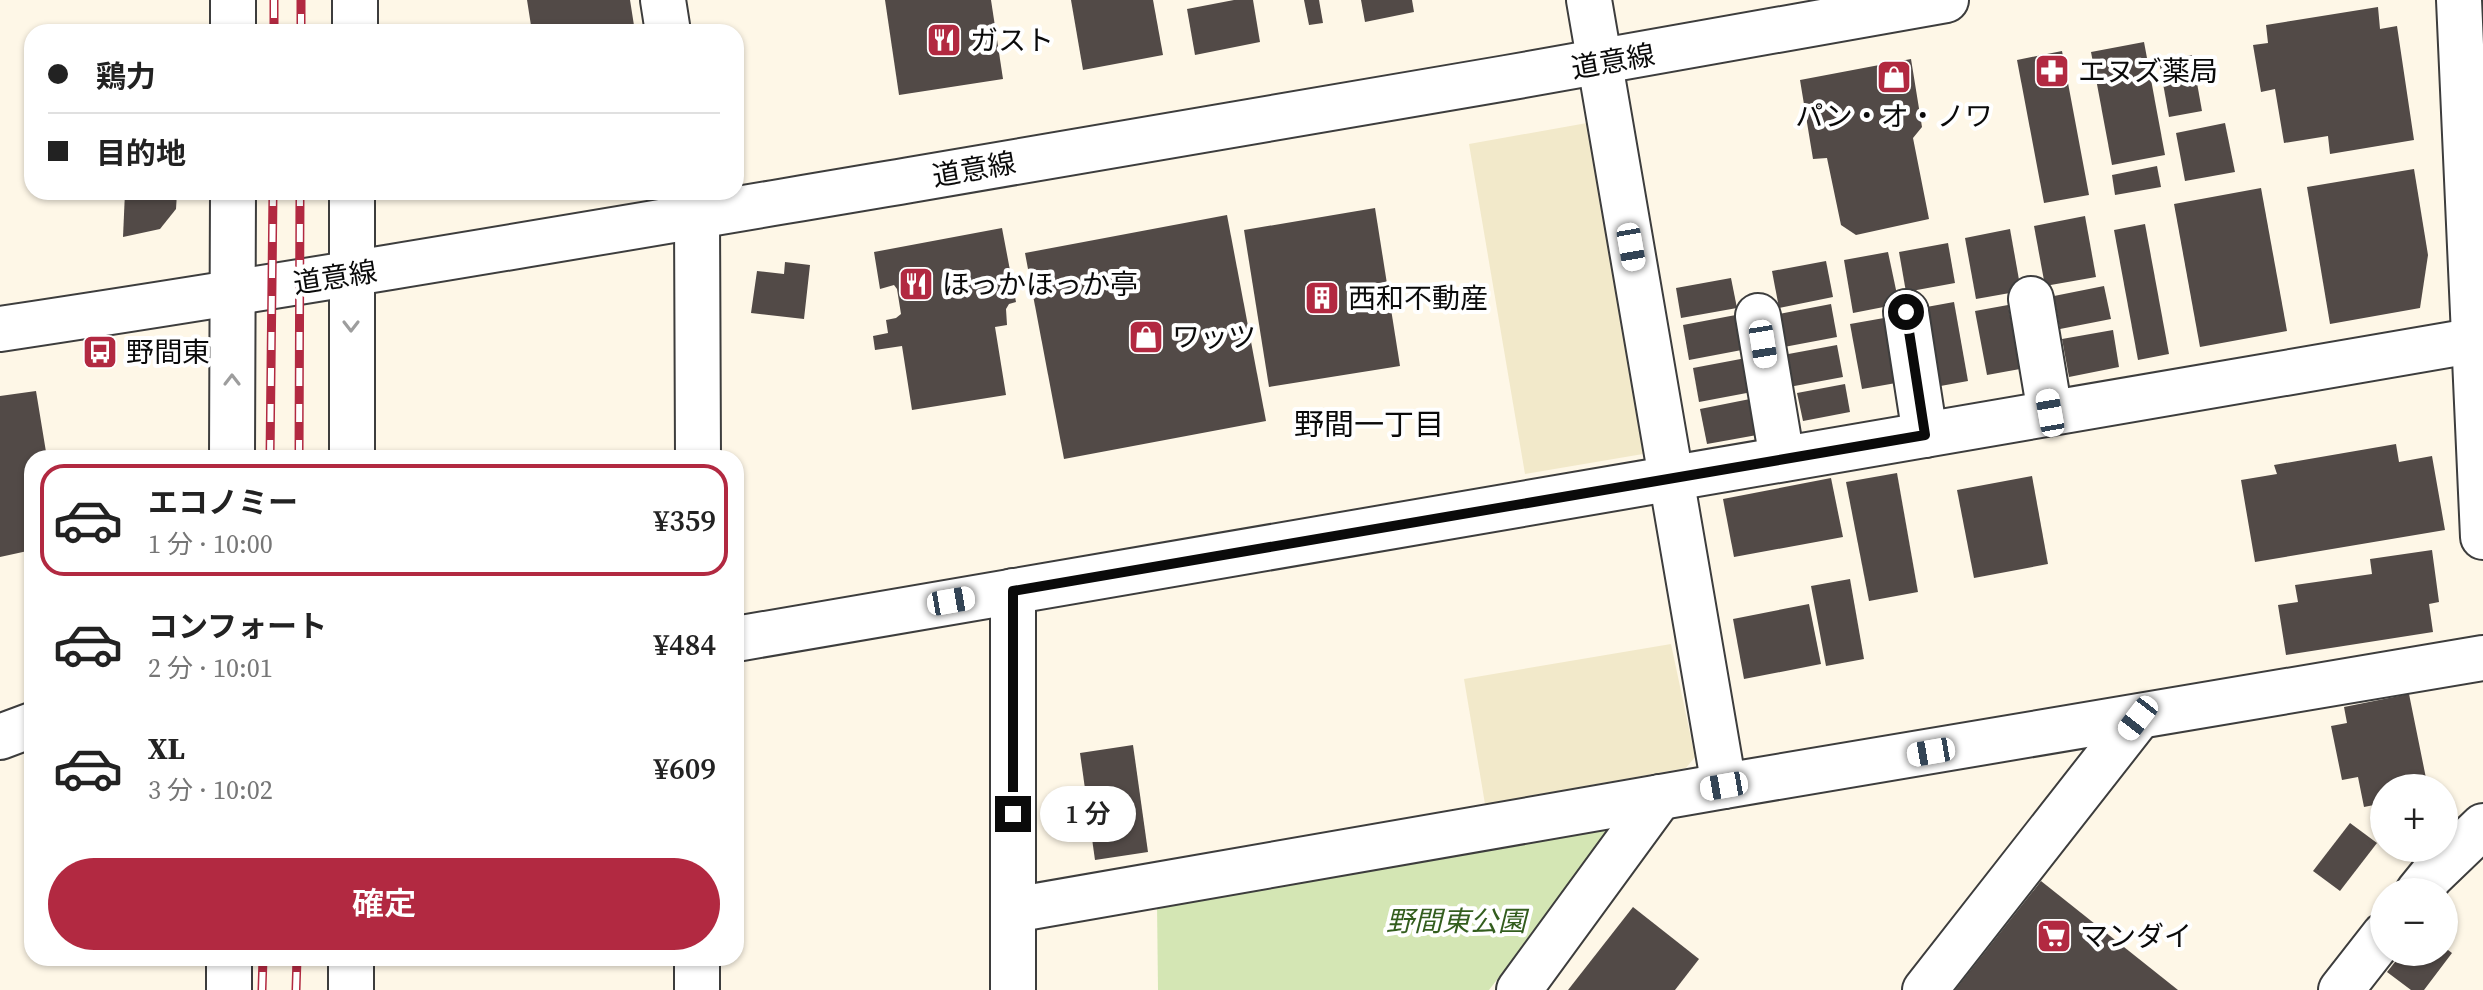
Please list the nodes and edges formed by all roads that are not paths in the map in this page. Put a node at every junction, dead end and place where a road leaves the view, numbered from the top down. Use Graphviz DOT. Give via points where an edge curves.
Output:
graph roads {
  1 [pos="233,0"];
  2 [pos="355,0"];
  3 [pos="663,0"];
  4 [pos="1589,0"];
  5 [pos="1946,0"];
  6 [pos="2459,0"];
  7 [pos="233,24"];
  8 [pos="355,24"];
  9 [pos="667,24"];
  10 [pos="1600,63"];
  11 [pos="744,196"];
  12 [pos="233,200"];
  13 [pos="352,200"];
  14 [pos="721,200"];
  15 [pos="695,204"];
  16 [pos="351,274"];
  17 [pos="232,294"];
  18 [pos="2031,299"];
  19 [pos="1906,312"];
  20 [pos="1758,316"];
  21 [pos="0,329"];
  22 [pos="2479,340"];
  23 [pos="2050,413"];
  24 [pos="1925,435"];
  25 [pos="232,450"];
  26 [pos="352,450"];
  27 [pos="698,450"];
  28 [pos="1782,459"];
  29 [pos="1671,479"];
  30 [pos="2483,537"];
  31 [pos="1013,591"];
  32 [pos="744,638"];
  33 [pos="2483,658"];
  34 [pos="2138,718"];
  35 [pos="24,728"];
  36 [pos="0,737"];
  37 [pos="1724,786"];
  38 [pos="1660,797"];
  39 [pos="2483,826"];
  40 [pos="2429,878"];
  41 [pos="1013,910"];
  42 [pos="2370,953"];
  43 [pos="229,966"];
  44 [pos="351,966"];
  45 [pos="697,966"];
  46 [pos="229,990"];
  47 [pos="351,990"];
  48 [pos="697,990"];
  49 [pos="1013,990"];
  50 [pos="1519,990"];
  51 [pos="1925,990"];
  52 [pos="2341,990"];
  1 -- 7 [label="street"];
  2 -- 8 [label="street"];
  3 -- 9 [label="street"];
  4 -- 10 [label="street"];
  5 -- 10 [label="street, 道意線"];
  6 -- 22 [label="street"];
  10 -- 11 [label="street, 道意線"];
  10 -- 29 [label="street"];
  12 -- 17 [label="street"];
  13 -- 16 [label="street"];
  14 -- 15 [label="street, 道意線"];
  15 -- 16 [label="street, 道意線"];
  15 -- 27 [label="street"];
  16 -- 17 [label="street, 道意線"];
  16 -- 26 [label="street, one-way"];
  17 -- 21 [label="street, 道意線"];
  25 -- 17 [label="street, one-way"];
  18 -- 23 [label="street"];
  19 -- 24 [label="street"];
  20 -- 28 [label="street"];
  22 -- 23 [label="street"];
  22 -- 30 [label="street"];
  23 -- 24 [label="street"];
  24 -- 28 [label="street"];
  28 -- 29 [label="street"];
  29 -- 31 [label="street"];
  29 -- 37 [label="street"];
  31 -- 32 [label="street"];
  31 -- 41 [label="street"];
  33 -- 34 [label="street"];
  34 -- 37 [label="street"];
  34 -- 51 [label="street"];
  35 -- 36 [label="street"];
  37 -- 38 [label="street"];
  38 -- 41 [label="street"];
  38 -- 50 [label="street"];
  39 -- 40 [label="street"];
  41 -- 49 [label="street"];
  42 -- 52 [label="street"];
  43 -- 46 [label="street"];
  44 -- 47 [label="street"];
  45 -- 48 [label="street"];
}
